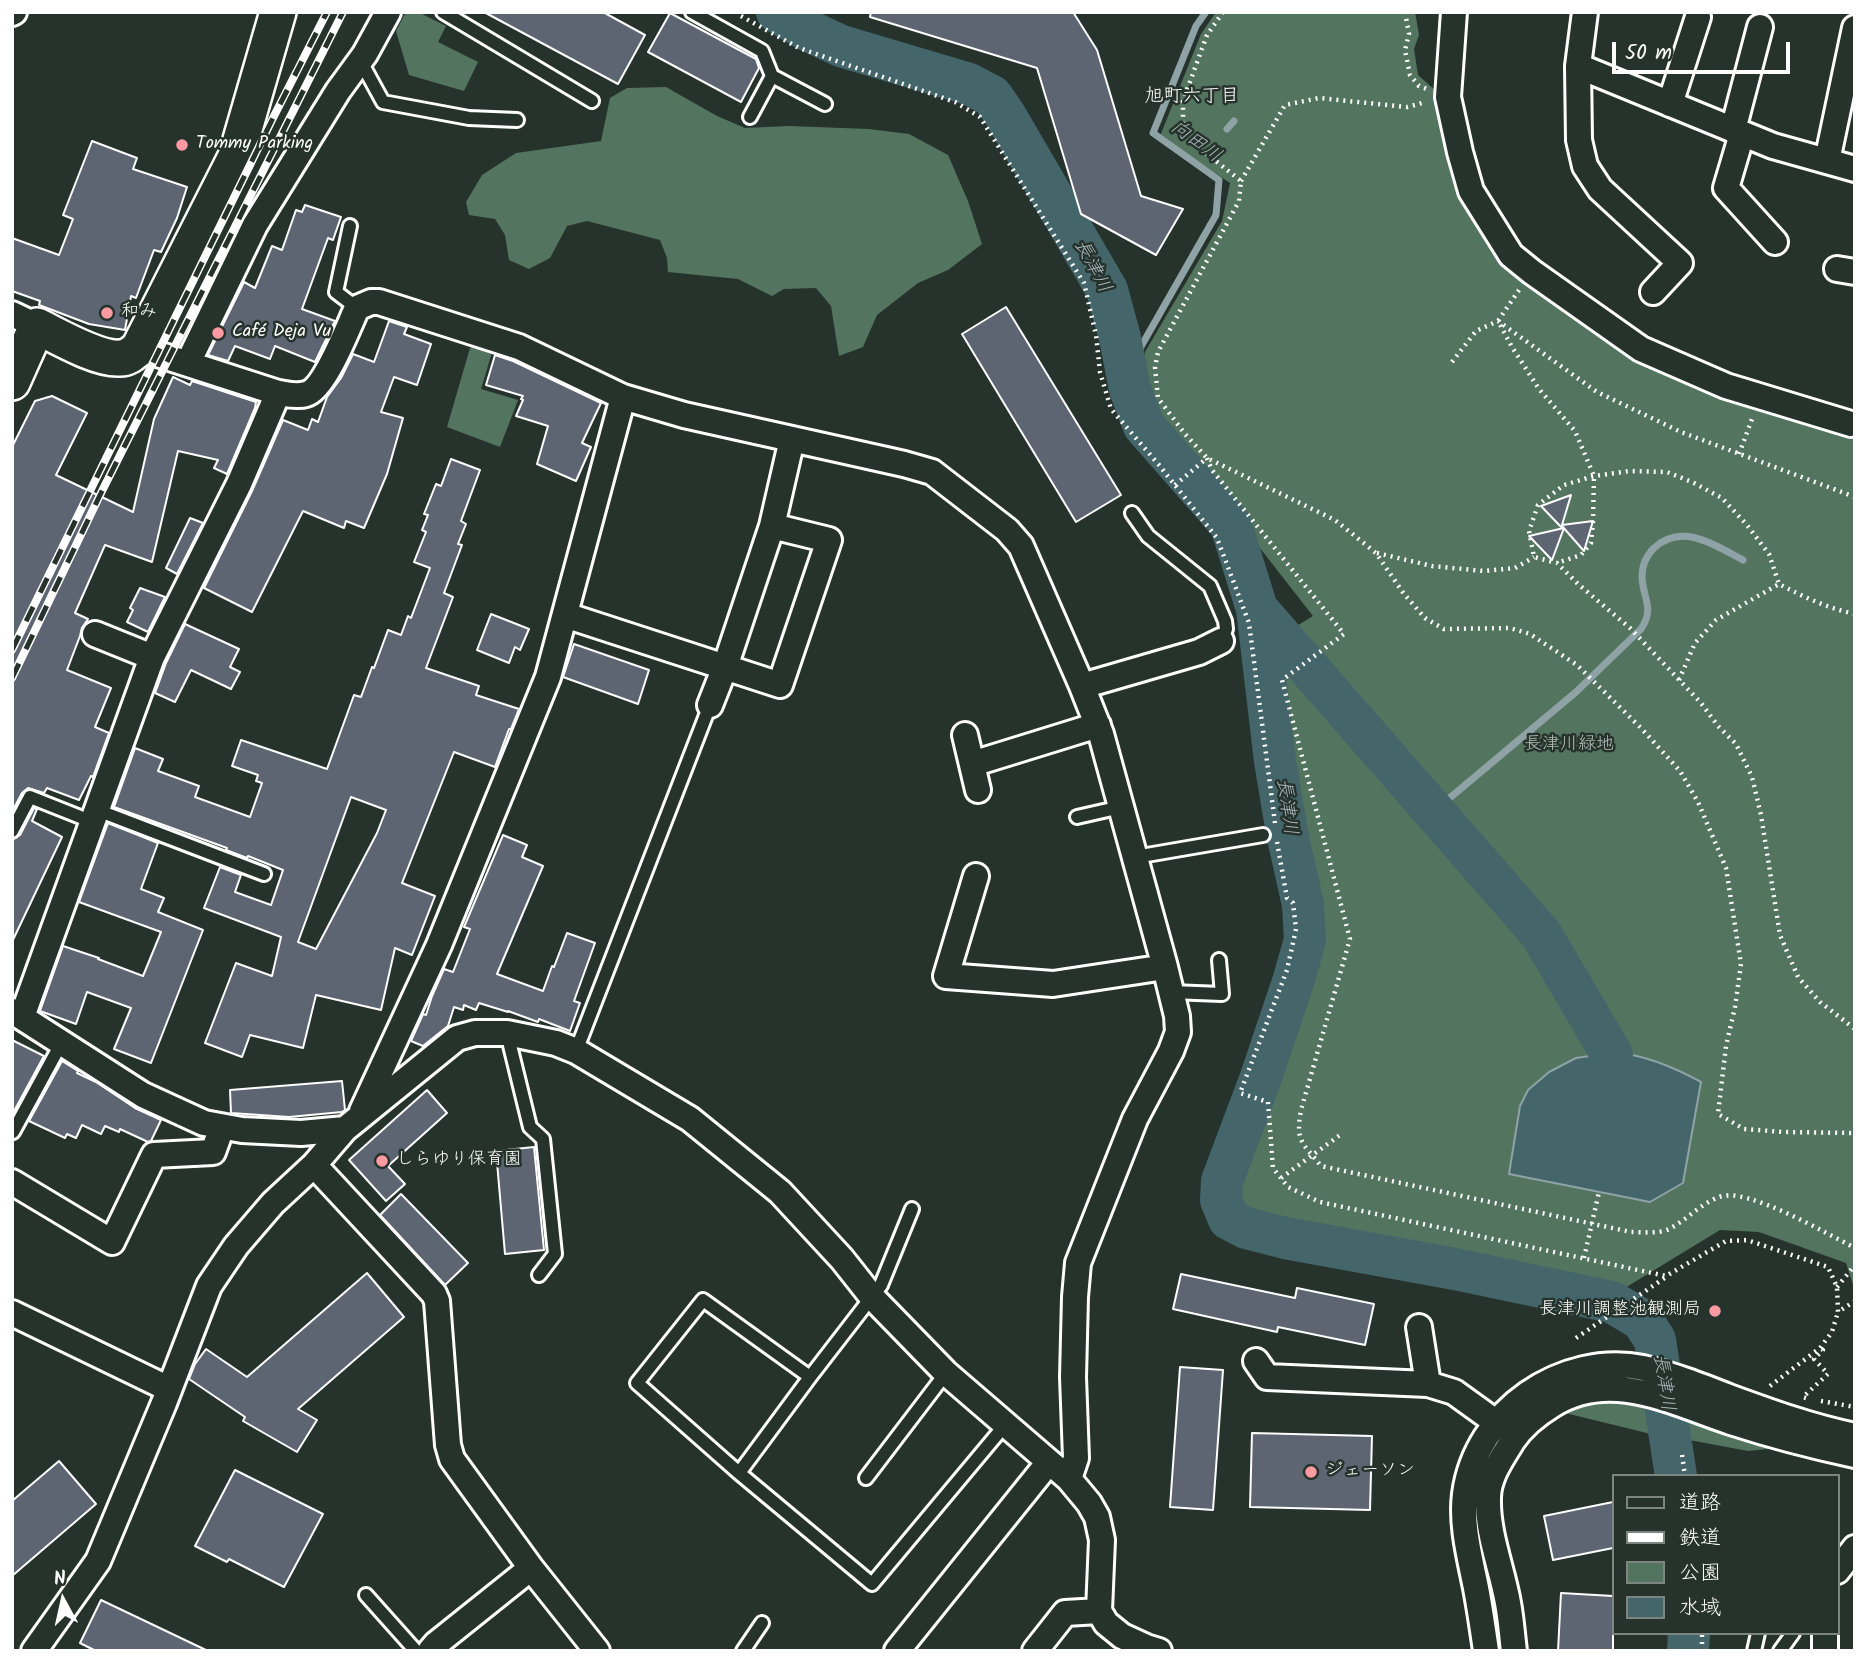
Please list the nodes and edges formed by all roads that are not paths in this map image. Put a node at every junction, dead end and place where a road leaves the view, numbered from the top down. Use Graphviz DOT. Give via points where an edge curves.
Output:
graph roads {
  1 [pos="278,12"];
  2 [pos="388,12"];
  3 [pos="443,12"];
  4 [pos="692,12"];
  5 [pos="1454,12"];
  6 [pos="1585,12"];
  7 [pos="1698,17"];
  8 [pos="1760,27"];
  9 [pos="1855,28"];
  10 [pos="360,60"];
  11 [pos="1578,66"];
  12 [pos="772,76"];
  13 [pos="592,101"];
  14 [pos="825,104"];
  15 [pos="1670,104"];
  16 [pos="750,117"];
  17 [pos="517,120"];
  18 [pos="1738,132"];
  19 [pos="1827,161"];
  20 [pos="1855,169"];
  21 [pos="350,226"];
  22 [pos="1775,242"];
  23 [pos="1653,292"];
  24 [pos="357,308"];
  25 [pos="24,320"];
  26 [pos="139,348"];
  27 [pos="188,363"];
  28 [pos="12,382"];
  29 [pos="278,393"];
  30 [pos="623,397"];
  31 [pos="1851,424"];
  32 [pos="792,439"];
  33 [pos="1132,513"];
  34 [pos="772,526"];
  35 [pos="565,615"];
  36 [pos="94,634"];
  37 [pos="1221,641"];
  38 [pos="152,657"];
  39 [pos="725,667"];
  40 [pos="1082,685"];
  41 [pos="710,705"];
  42 [pos="1098,725"];
  43 [pos="965,735"];
  44 [pos="972,764"];
  45 [pos="978,790"];
  46 [pos="1121,807"];
  47 [pos="95,816"];
  48 [pos="1077,817"];
  49 [pos="12,831"];
  50 [pos="1263,835"];
  51 [pos="1135,857"];
  52 [pos="264,874"];
  53 [pos="976,876"];
  54 [pos="1219,960"];
  55 [pos="1166,967"];
  56 [pos="1171,992"];
  57 [pos="17,1014"];
  58 [pos="508,1032"];
  59 [pos="62,1042"];
  60 [pos="576,1051"];
  61 [pos="353,1122"];
  62 [pos="222,1126"];
  63 [pos="13,1132"];
  64 [pos="314,1165"];
  65 [pos="12,1182"];
  66 [pos="912,1209"];
  67 [pos="539,1275"];
  68 [pos="872,1297"];
  69 [pos="12,1313"];
  70 [pos="1419,1326"];
  71 [pos="1256,1361"];
  72 [pos="946,1373"];
  73 [pos="810,1377"];
  74 [pos="1644,1380"];
  75 [pos="1428,1384"];
  76 [pos="169,1389"];
  77 [pos="1497,1423"];
  78 [pos="1005,1425"];
  79 [pos="1855,1436"];
  80 [pos="1855,1455"];
  81 [pos="1049,1462"];
  82 [pos="740,1473"];
  83 [pos="866,1478"];
  84 [pos="1069,1479"];
  85 [pos="1855,1548"];
  86 [pos="531,1568"];
  87 [pos="1839,1568"];
  88 [pos="366,1595"];
  89 [pos="1099,1611"];
  90 [pos="762,1623"];
  91 [pos="1792,1635"];
  92 [pos="1149,1650"];
  93 [pos="34,1651"];
  94 [pos="416,1651"];
  95 [pos="430,1651"];
  96 [pos="597,1651"];
  97 [pos="743,1651"];
  98 [pos="897,1651"];
  99 [pos="1035,1651"];
  100 [pos="1486,1651"];
  101 [pos="1514,1651"];
  102 [pos="1780,1651"];
  1 -- 26 [label="street" via="236,157"];
  2 -- 10 [label="street"];
  3 -- 13 [label="lane"];
  4 -- 12 [label="lane" via="762,51"];
  5 -- 31 [label="street" via="1448,97 1460,152 1471,191 1511,255 1641,349 1726,386"];
  6 -- 11 [label="street"];
  7 -- 15 [label="street"];
  8 -- 18 [label="street"];
  9 -- 19 [label="street"];
  10 -- 17 [label="lane" via="383,102 469,118"];
  10 -- 27 [label="street" via="255,225"];
  11 -- 15 [label="street"];
  11 -- 23 [label="street" via="1585,166 1600,190 1679,263"];
  12 -- 14 [label="lane"];
  12 -- 16 [label="lane"];
  15 -- 18 [label="street"];
  18 -- 19 [label="street"];
  18 -- 22 [label="street" via="1726,188"];
  19 -- 20 [label="street"];
  21 -- 24 [label="lane" via="336,292"];
  24 -- 29 [label="street" via="315,389 299,395"];
  24 -- 30 [label="street" via="379,302 519,347"];
  25 -- 26 [label="street" via="109,358 121,359"];
  25 -- 28 [label="street"];
  26 -- 27 [label="street"];
  27 -- 29 [label="street"];
  29 -- 38 [label="street" via="239,484"];
  30 -- 32 [label="street"];
  30 -- 35 [label="street"];
  32 -- 34 [label="street"];
  32 -- 40 [label="street" via="932,472 1007,530 1021,546"];
  33 -- 37 [label="lane" via="1155,543 1210,586 1225,621"];
  34 -- 39 [label="street"];
  34 -- 39 [label="street" via="829,540 780,685"];
  35 -- 39 [label="street"];
  35 -- 61 [label="street" via="548,677 450,919"];
  36 -- 38 [label="street"];
  37 -- 40 [label="street" via="1199,652"];
  38 -- 47 [label="street"];
  39 -- 41 [label="street"];
  40 -- 42 [label="street"];
  41 -- 60 [label="lane"];
  42 -- 44 [label="street"];
  42 -- 46 [label="street"];
  43 -- 44 [label="street"];
  44 -- 45 [label="street"];
  46 -- 48 [label="lane"];
  46 -- 51 [label="street"];
  47 -- 49 [label="lane" via="30,797"];
  47 -- 52 [label="lane"];
  47 -- 57 [label="street"];
  50 -- 51 [label="lane"];
  51 -- 55 [label="street"];
  53 -- 55 [label="street" via="946,976 1054,984"];
  54 -- 56 [label="lane" via="1222,994"];
  55 -- 56 [label="street"];
  56 -- 84 [label="street" via="1178,1032 1135,1119 1078,1263 1076,1458"];
  57 -- 59 [label="street"];
  58 -- 60 [label="street"];
  58 -- 61 [label="street" via="457,1038"];
  58 -- 67 [label="lane" via="530,1127 543,1139 555,1255"];
  59 -- 62 [label="street" via="143,1094 204,1123"];
  59 -- 63 [label="lane"];
  60 -- 68 [label="street" via="690,1119 780,1192"];
  61 -- 62 [label="street" via="301,1133"];
  61 -- 64 [label="street"];
  62 -- 65 [label="street" via="213,1152 154,1155 112,1242"];
  64 -- 76 [label="street" via="255,1223 209,1286"];
  64 -- 86 [label="street" via="434,1294 452,1459"];
  66 -- 68 [label="lane"];
  68 -- 72 [label="street"];
  68 -- 73 [label="lane"];
  69 -- 76 [label="street"];
  70 -- 75 [label="street"];
  71 -- 75 [label="street" via="1267,1377"];
  72 -- 78 [label="street"];
  72 -- 83 [label="lane"];
  73 -- 82 [label="lane"];
  73 -- 82 [label="lane" via="703,1300 638,1383"];
  74 -- 77 [label="street" via="1605,1366 1569,1373 1518,1400"];
  74 -- 79 [label="street" via="1672,1376 1792,1420"];
  74 -- 80 [label="street" via="1676,1403"];
  74 -- 101 [label="street" via="1628,1389 1606,1388 1559,1400 1527,1422 1491,1479 1490,1525"];
  75 -- 77 [label="street" via="1454,1391"];
  76 -- 93 [label="street" via="98,1561"];
  77 -- 100 [label="street" via="1470,1469 1465,1496"];
  78 -- 81 [label="street"];
  78 -- 82 [label="lane" via="872,1584"];
  81 -- 84 [label="street"];
  81 -- 98 [label="street"];
  84 -- 89 [label="street" via="1097,1517 1102,1540"];
  85 -- 87 [label="street"];
  86 -- 95 [label="street"];
  86 -- 96 [label="street"];
  88 -- 94 [label="lane"];
  89 -- 92 [label="street" via="1122,1636"];
  89 -- 99 [label="street" via="1065,1613"];
  90 -- 97 [label="lane"];
  91 -- 102 [label="lane"];
}
